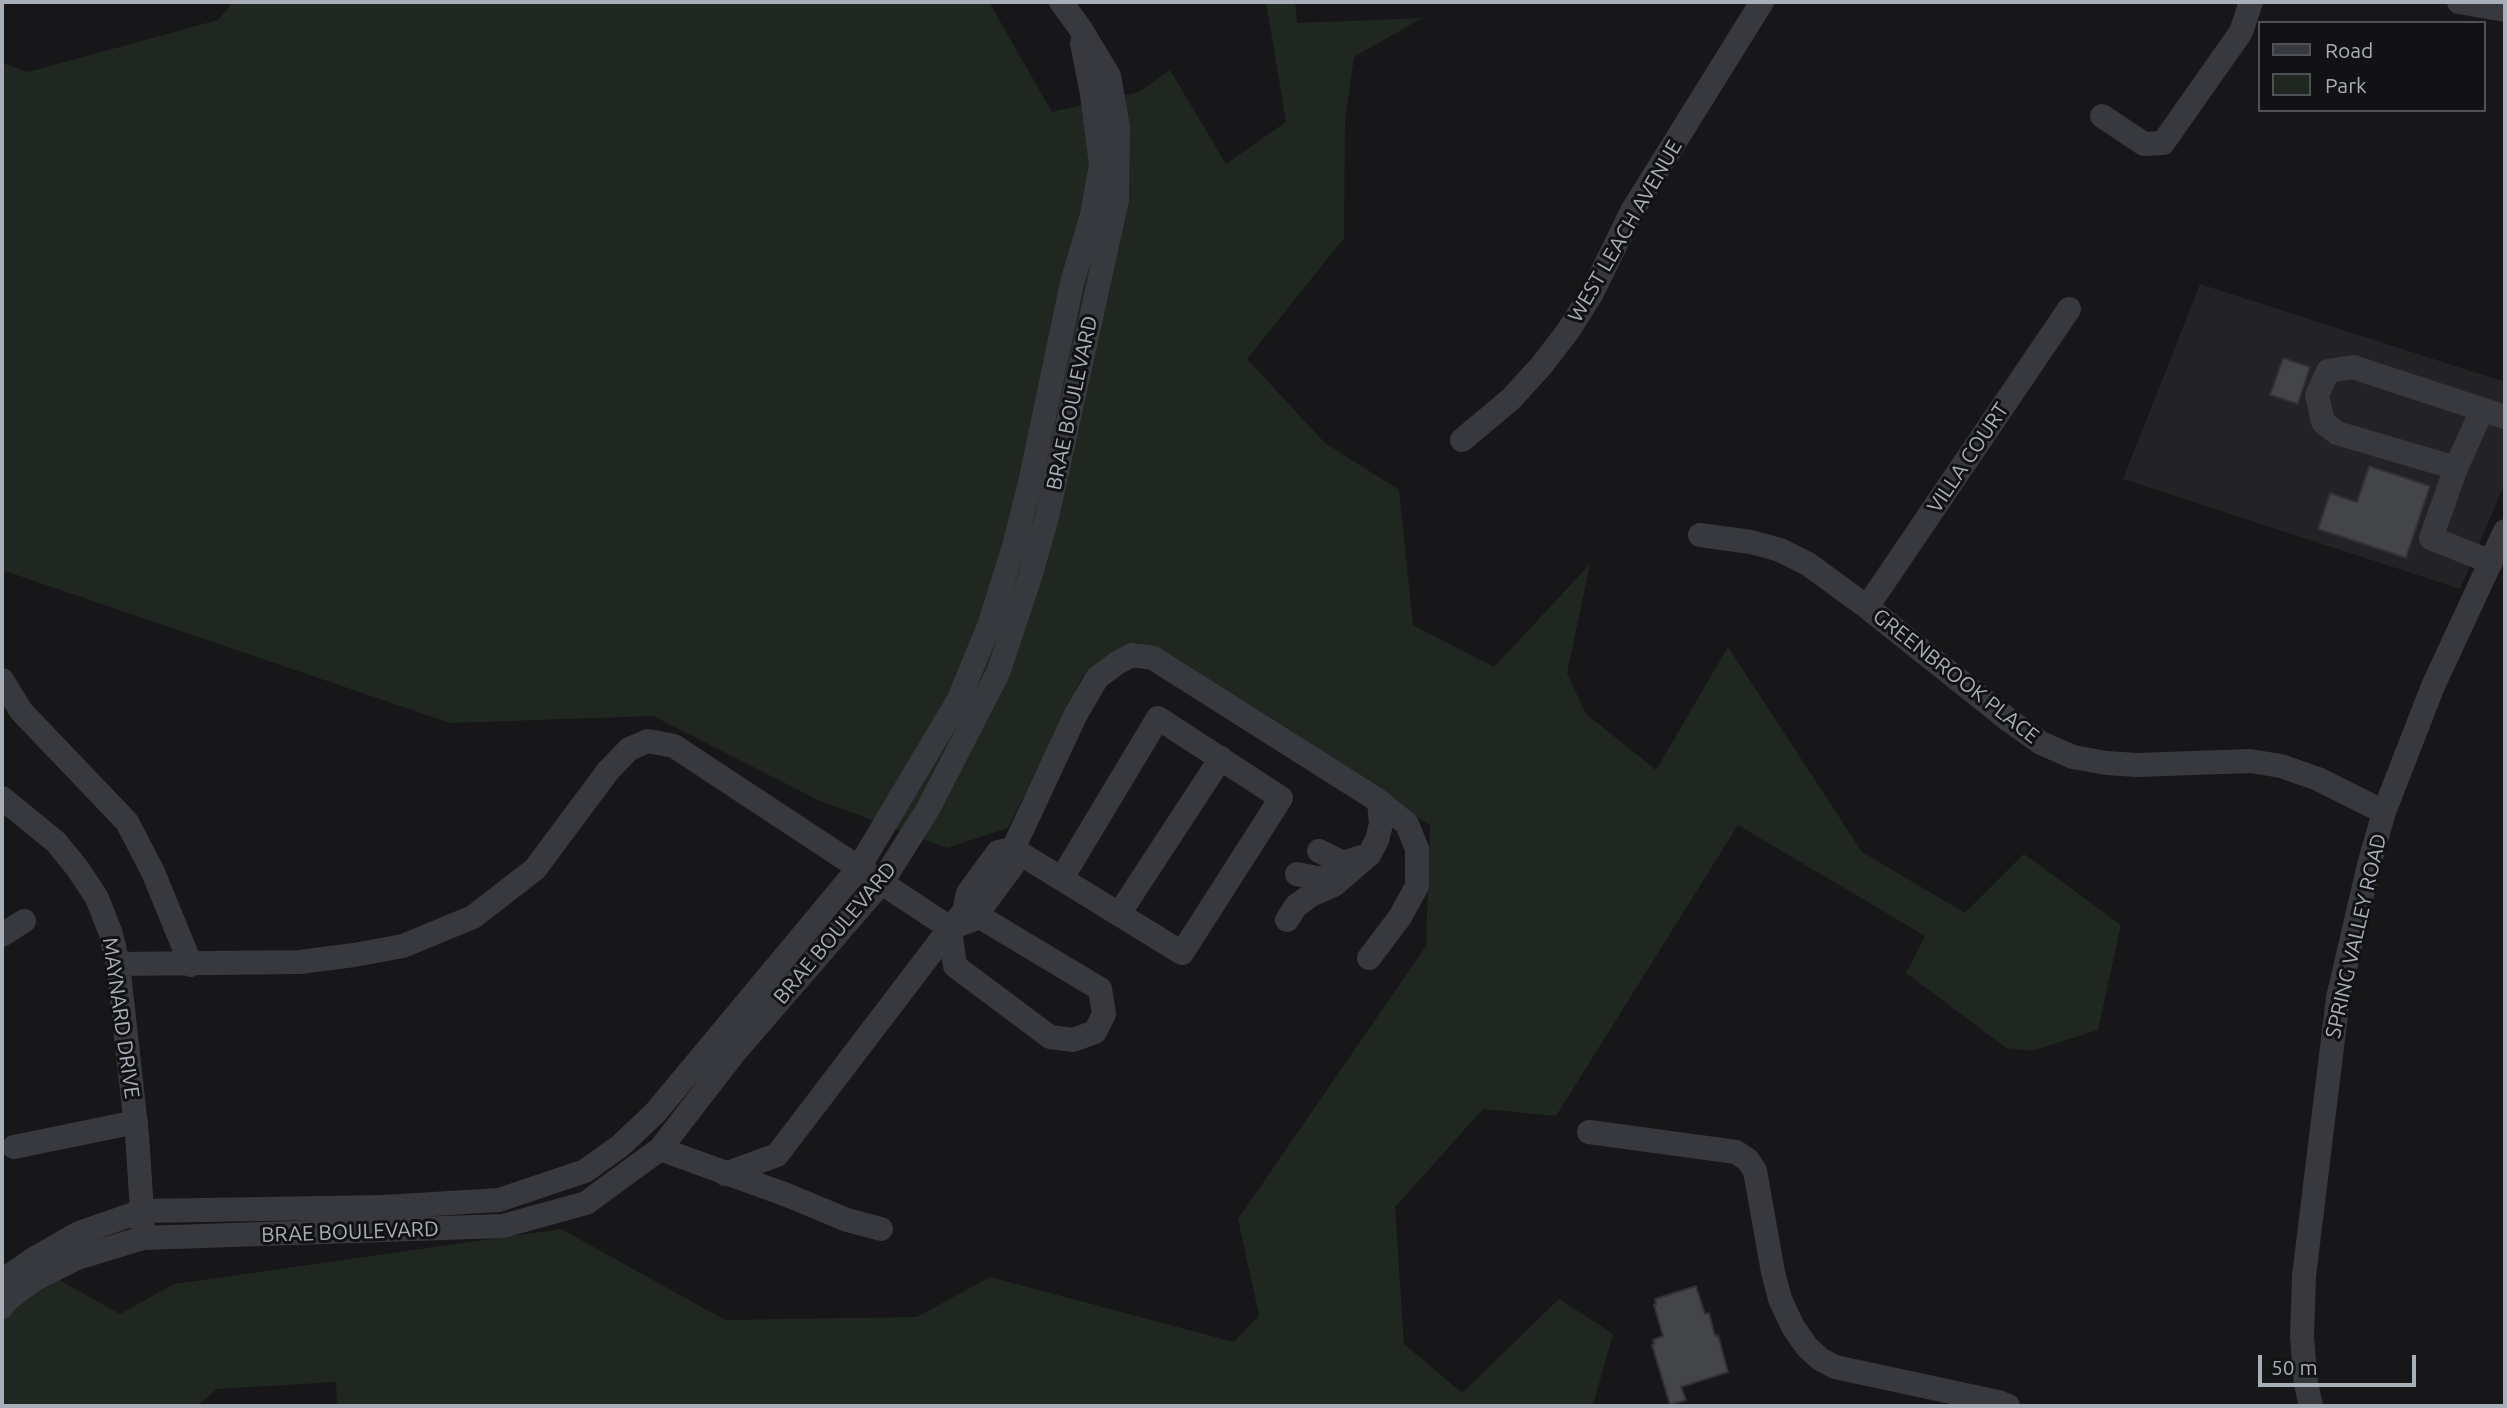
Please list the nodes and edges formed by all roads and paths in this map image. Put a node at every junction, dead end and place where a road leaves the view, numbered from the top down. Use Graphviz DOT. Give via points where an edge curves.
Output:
graph roads {
  1 [pos="1061,2"];
  2 [pos="1762,2"];
  3 [pos="2250,2"];
  4 [pos="2459,2"];
  5 [pos="2497,6"];
  6 [pos="1080,28"];
  7 [pos="2102,116"];
  8 [pos="2069,309"];
  9 [pos="2494,414"];
  10 [pos="1462,440"];
  11 [pos="2456,468"];
  12 [pos="1700,535"];
  13 [pos="2501,544"];
  14 [pos="1867,607"];
  15 [pos="2,681"];
  16 [pos="1221,758"];
  17 [pos="2,798"];
  18 [pos="1379,801"];
  19 [pos="2384,812"];
  20 [pos="1013,849"];
  21 [pos="1320,851"];
  22 [pos="1369,855"];
  23 [pos="858,869"];
  24 [pos="1297,874"];
  25 [pos="1062,878"];
  26 [pos="882,882"];
  27 [pos="1119,914"];
  28 [pos="957,920"];
  29 [pos="1287,920"];
  30 [pos="24,921"];
  31 [pos="2,935"];
  32 [pos="1369,958"];
  33 [pos="118,964"];
  34 [pos="191,965"];
  35 [pos="136,1122"];
  36 [pos="1589,1132"];
  37 [pos="14,1147"];
  38 [pos="660,1149"];
  39 [pos="777,1155"];
  40 [pos="725,1174"];
  41 [pos="787,1195"];
  42 [pos="142,1211"];
  43 [pos="881,1229"];
  44 [pos="143,1238"];
  45 [pos="2,1280"];
  46 [pos="2,1307"];
  47 [pos="2008,1406"];
  48 [pos="2311,1406"];
  1 -- 6 [label="street, BRAE BOULEVARD"];
  2 -- 10 [label="street, WEST LEACH AVENUE" via="1632,211 1568,331 1511,399"];
  3 -- 7 [label="street" via="2241,32 2163,144 2144,144"];
  4 -- 5 [label="street"];
  6 -- 23 [label="street, BRAE BOULEVARD" via="1101,165 1015,543 989,626 958,701"];
  6 -- 26 [label="street, BRAE BOULEVARD" via="1109,76 1118,127 1117,200 1046,517 998,673 929,809"];
  8 -- 14 [label="street, VILLA COURT"];
  9 -- 11 [label="street"];
  9 -- 11 [label="street" via="2353,367 2328,371 2317,395 2323,422 2337,433"];
  11 -- 13 [label="street" via="2431,538"];
  12 -- 14 [label="street, GREENBROOK PLACE" via="1780,550 1808,564"];
  13 -- 19 [label="street, SPRING VALLEY ROAD" via="2433,686"];
  14 -- 19 [label="street, GREENBROOK PLACE" via="2010,721 2041,743 2073,757 2137,765 2260,762 2318,779"];
  15 -- 34 [label="street" via="21,710 127,822"];
  16 -- 25 [label="street" via="1158,718"];
  16 -- 27 [label="street"];
  16 -- 27 [label="street" via="1281,798 1182,953"];
  17 -- 33 [label="street, MAYNARD DRIVE" via="56,842 78,869 102,910"];
  18 -- 20 [label="street" via="1153,657 1132,655 1097,678"];
  18 -- 22 [label="street" via="1381,824"];
  18 -- 32 [label="street" via="1407,824 1417,849 1417,886"];
  19 -- 48 [label="street, SPRING VALLEY ROAD" via="2338,998 2329,1061 2304,1276 2302,1337"];
  20 -- 25 [label="street"];
  20 -- 28 [label="street" via="998,852 968,893"];
  21 -- 22 [label="street" via="1343,863"];
  22 -- 24 [label="street" via="1334,878"];
  22 -- 29 [label="street" via="1334,885 1296,906"];
  23 -- 26 [label="street"];
  23 -- 34 [label="street" via="674,746 648,741 629,749 608,771 535,869 473,917 403,946 354,955 300,962"];
  23 -- 42 [label="street, BRAE BOULEVARD" via="655,1113 585,1171 499,1199 384,1207"];
  25 -- 27 [label="street"];
  26 -- 28 [label="street"];
  26 -- 38 [label="street, BRAE BOULEVARD" via="735,1052"];
  28 -- 28 [label="street" via="956,966 1051,1037 1073,1040 1095,1032 1104,1014 1100,989 980,917"];
  28 -- 39 [label="street"];
  30 -- 31 [label="street"];
  33 -- 34 [label="street"];
  33 -- 35 [label="street, MAYNARD DRIVE"];
  35 -- 37 [label="street"];
  35 -- 42 [label="street, MAYNARD DRIVE"];
  36 -- 47 [label="street" via="1737,1152 1755,1171 1780,1299 1807,1347 1835,1367"];
  38 -- 40 [label="street"];
  38 -- 44 [label="street, BRAE BOULEVARD" via="586,1203 503,1226"];
  39 -- 40 [label="street"];
  39 -- 41 [label="street" via="777,1175"];
  40 -- 41 [label="street"];
  41 -- 43 [label="street"];
  42 -- 44 [label="street, MAYNARD DRIVE"];
  42 -- 45 [label="street, BRAE BOULEVARD" via="79,1233"];
  44 -- 46 [label="street, BRAE BOULEVARD" via="77,1258 35,1279"];
}
